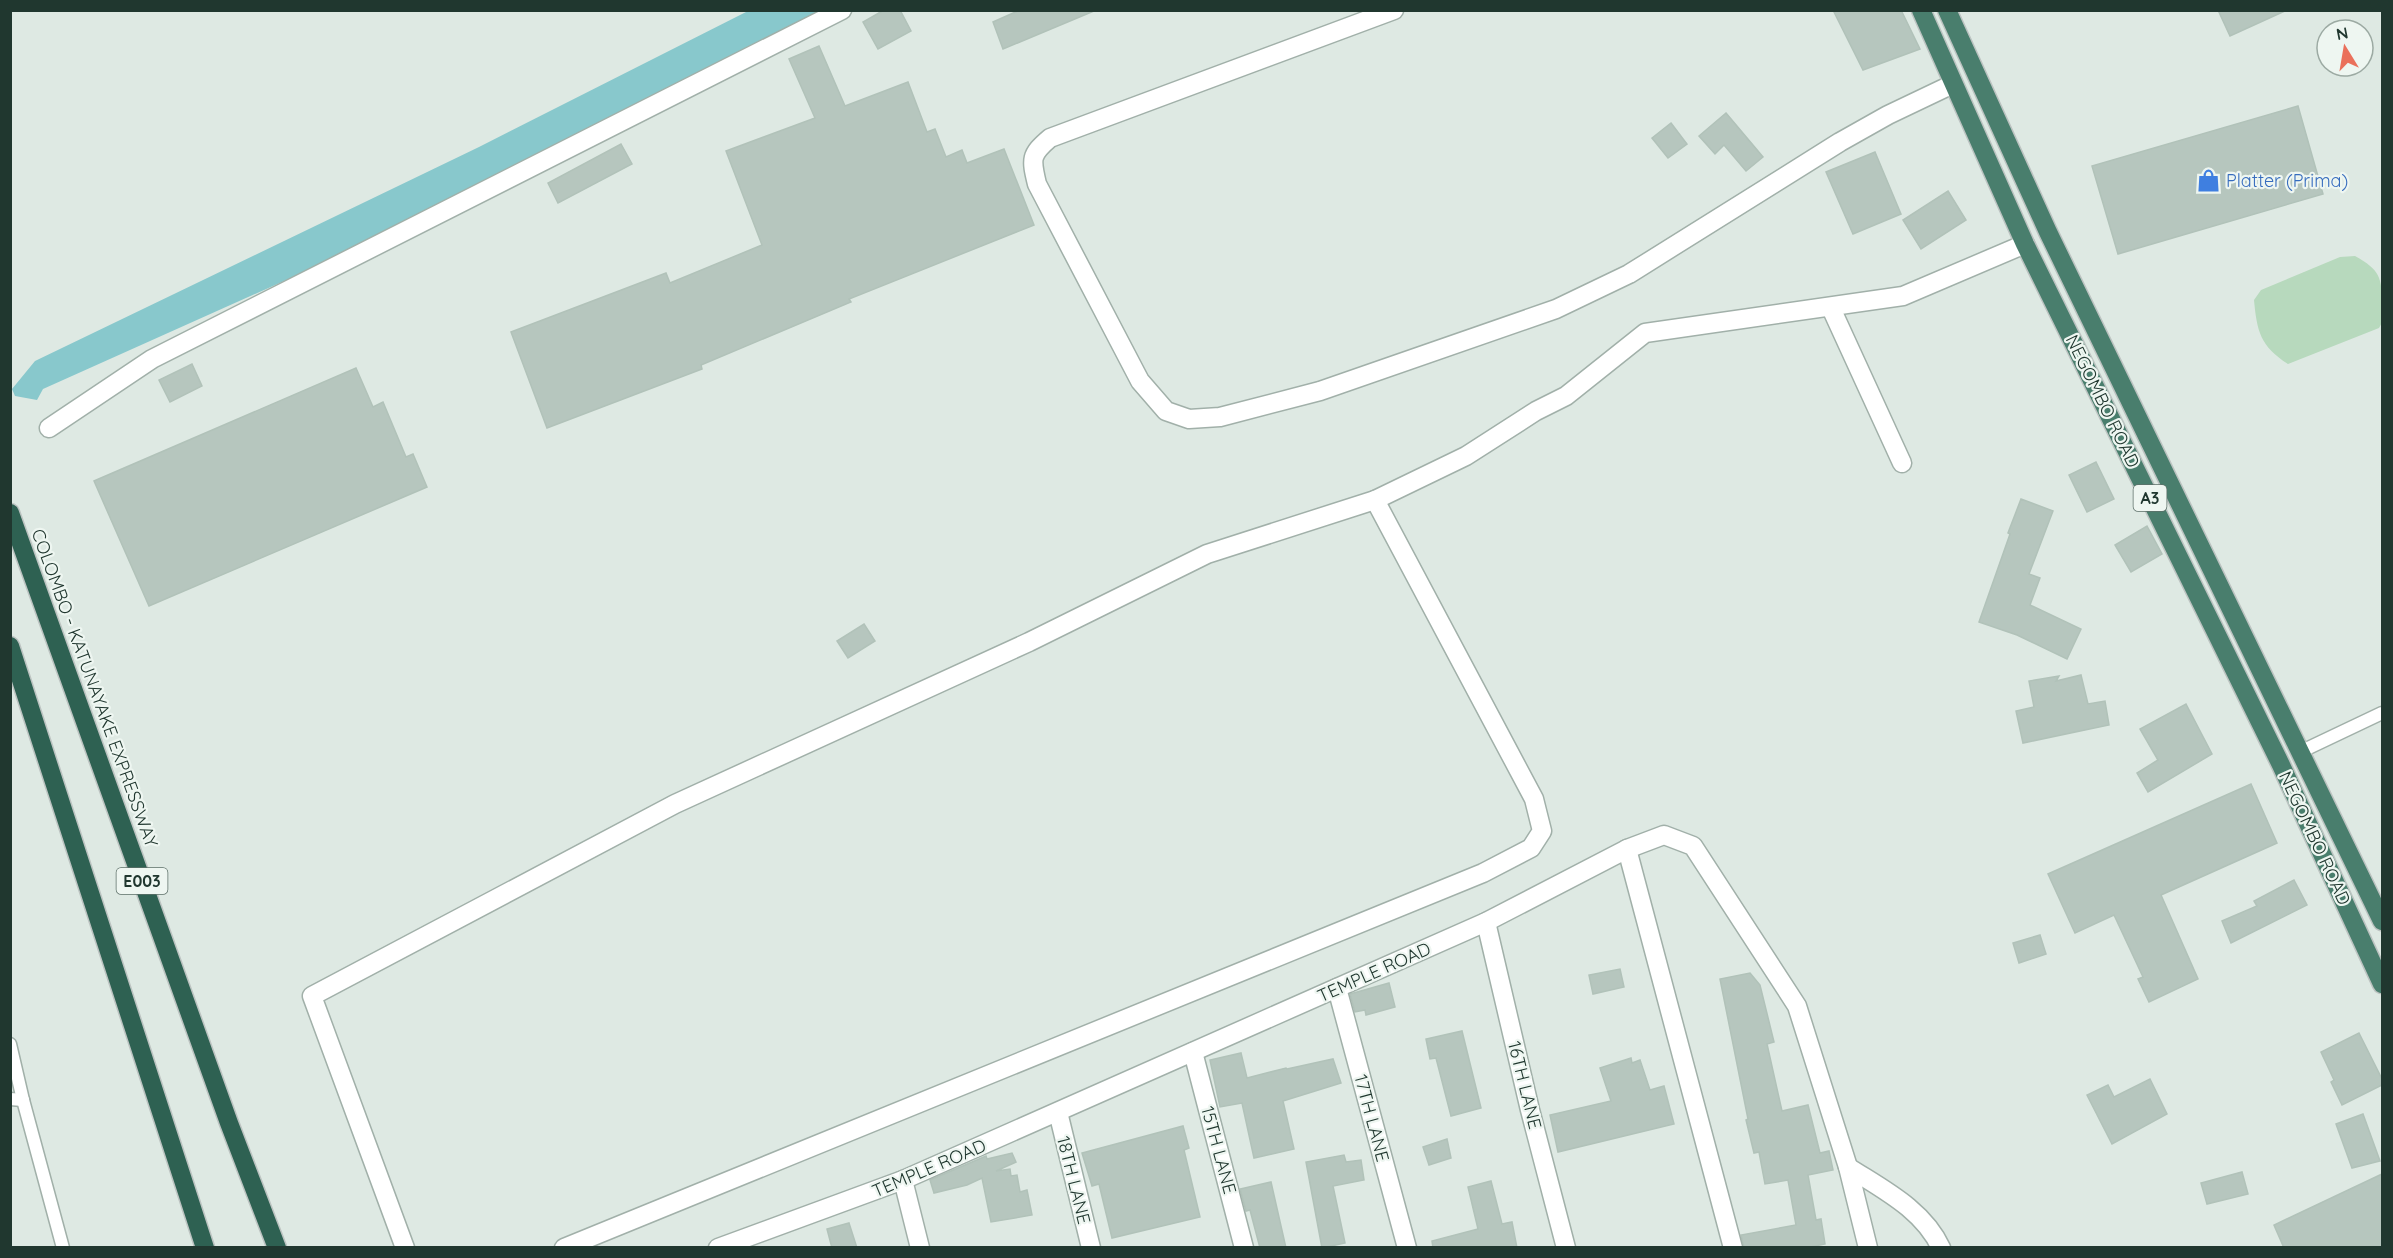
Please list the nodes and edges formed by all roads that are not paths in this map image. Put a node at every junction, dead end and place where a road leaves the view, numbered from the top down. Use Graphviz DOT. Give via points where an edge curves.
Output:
graph roads {
  1 [pos="842,10"];
  2 [pos="1394,10"];
  3 [pos="1921,10"];
  4 [pos="1947,10"];
  5 [pos="1953,84"];
  6 [pos="2025,244"];
  7 [pos="1831,308"];
  8 [pos="49,428"];
  9 [pos="1902,463"];
  10 [pos="1375,500"];
  11 [pos="10,513"];
  12 [pos="10,646"];
  13 [pos="2382,713"];
  14 [pos="2301,751"];
  15 [pos="1627,849"];
  16 [pos="2382,921"];
  17 [pos="1486,922"];
  18 [pos="2382,984"];
  19 [pos="1337,988"];
  20 [pos="10,1044"];
  21 [pos="1193,1052"];
  22 [pos="16,1099"];
  23 [pos="1058,1112"];
  24 [pos="1848,1167"];
  25 [pos="903,1180"];
  26 [pos="761,1241"];
  27 [pos="63,1248"];
  28 [pos="205,1248"];
  29 [pos="277,1248"];
  30 [pos="405,1248"];
  31 [pos="564,1248"];
  32 [pos="718,1248"];
  33 [pos="920,1248"];
  34 [pos="1091,1248"];
  35 [pos="1244,1248"];
  36 [pos="1407,1248"];
  37 [pos="1566,1248"];
  38 [pos="1733,1248"];
  39 [pos="1868,1248"];
  40 [pos="1941,1248"];
  1 -- 8 [label="street" via="152,358"];
  2 -- 5 [label="street" via="1050,138 1035,151 1032,163 1037,184 1140,381 1166,411 1189,419 1220,417 1320,391 1556,309 1629,274 1840,142"];
  3 -- 5 [label="highway, NEGOMBO ROAD / A3"];
  4 -- 14 [label="highway, NEGOMBO ROAD / A3" via="2048,232"];
  5 -- 6 [label="highway, NEGOMBO ROAD / A3"];
  6 -- 7 [label="street" via="1904,296"];
  6 -- 18 [label="highway, NEGOMBO ROAD / A3" via="2281,765"];
  7 -- 9 [label="street"];
  7 -- 10 [label="street" via="1645,333 1566,396 1466,456"];
  10 -- 30 [label="street" via="1207,554 1029,642 675,804 312,996"];
  10 -- 31 [label="street" via="1534,799 1542,831 1531,848 1483,873"];
  11 -- 29 [label="highway, COLOMBO - KATUNAYAKE EXPRESSWAY / E003"];
  12 -- 28 [label="highway, E003"];
  13 -- 14 [label="lane"];
  14 -- 16 [label="highway, NEGOMBO ROAD / A3"];
  15 -- 17 [label="street, TEMPLE ROAD"];
  15 -- 24 [label="street, TEMPLE ROAD" via="1664,835 1693,846 1797,1006"];
  15 -- 38 [label="street"];
  17 -- 19 [label="street, TEMPLE ROAD"];
  17 -- 37 [label="street, 16TH LANE"];
  19 -- 21 [label="street, TEMPLE ROAD"];
  19 -- 36 [label="street, 17TH LANE"];
  20 -- 22 [label="lane"];
  21 -- 23 [label="street, TEMPLE ROAD"];
  21 -- 35 [label="street, 15TH LANE"];
  22 -- 27 [label="lane"];
  23 -- 25 [label="street, TEMPLE ROAD"];
  23 -- 34 [label="street, 18TH LANE"];
  24 -- 39 [label="street, TEMPLE ROAD"];
  24 -- 40 [label="street" via="1913,1210"];
  25 -- 26 [label="street, TEMPLE ROAD"];
  25 -- 33 [label="street"];
  26 -- 32 [label="street, TEMPLE ROAD"];
}
